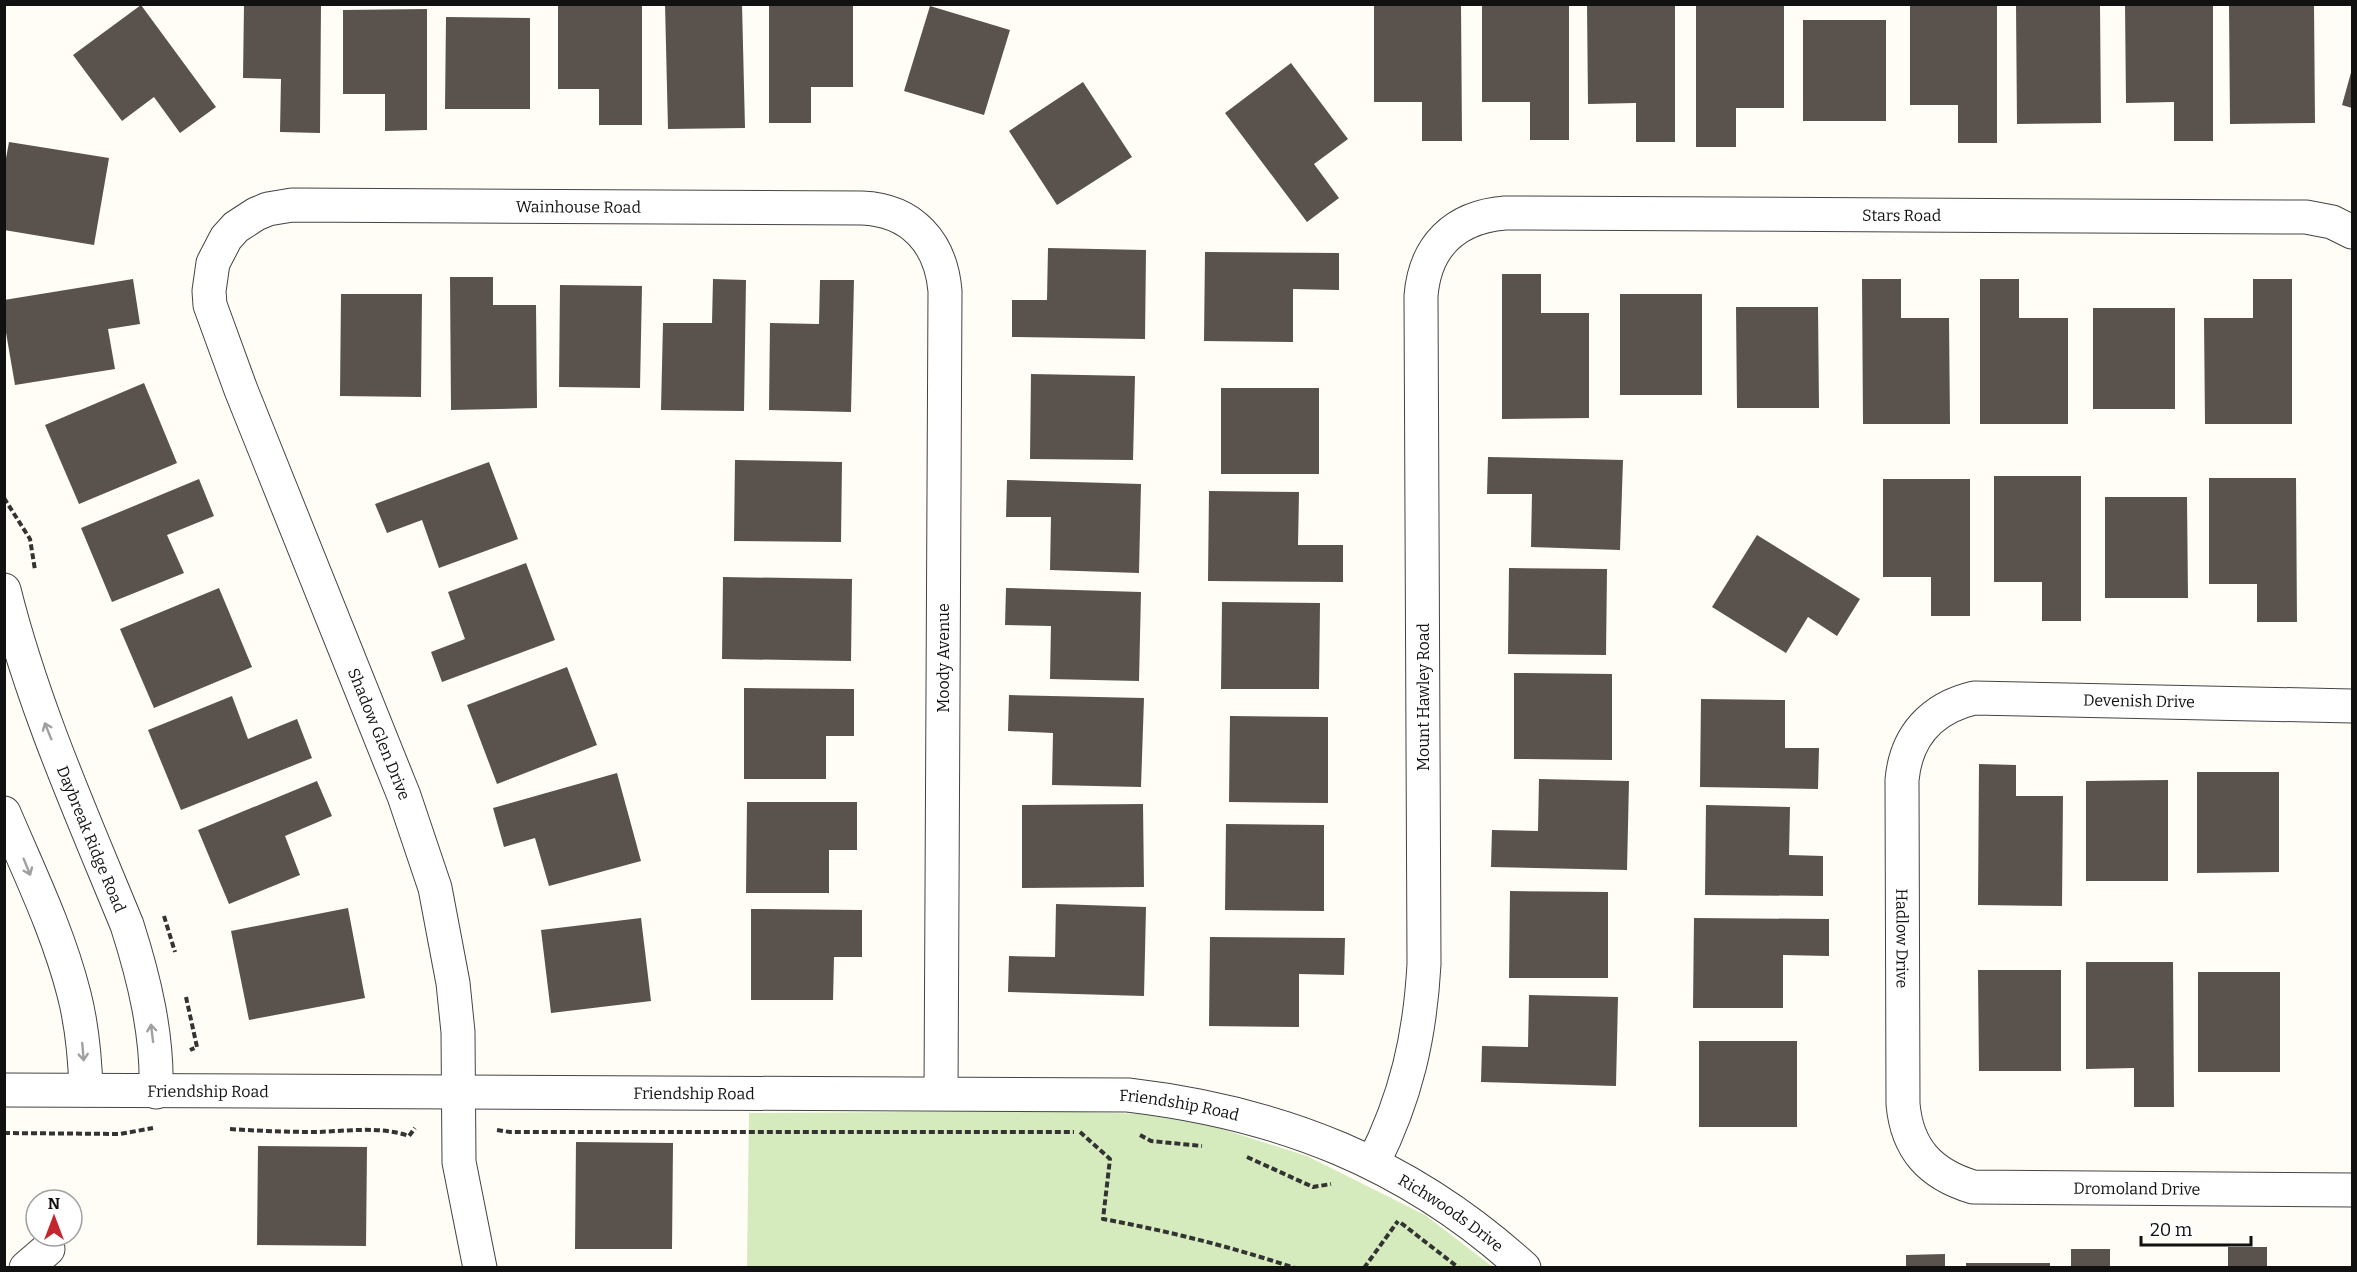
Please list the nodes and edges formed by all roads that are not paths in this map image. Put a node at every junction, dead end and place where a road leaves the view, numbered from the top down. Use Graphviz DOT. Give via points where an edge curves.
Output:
graph roads {
  1 [pos="236,227"];
  2 [pos="919,230"];
  3 [pos="1452,231"];
  4 [pos="2352,232"];
  5 [pos="4,590"];
  6 [pos="2352,706"];
  7 [pos="1930,718"];
  8 [pos="4,813"];
  9 [pos="4,1090"];
  10 [pos="86,1090"];
  11 [pos="156,1092"];
  12 [pos="459,1092"];
  13 [pos="940,1093"];
  14 [pos="1926,1162"];
  15 [pos="1373,1163"];
  16 [pos="2352,1190"];
  17 [pos="480,1268"];
  18 [pos="1524,1268"];
  1 -- 2 [label="street, Wainhouse Road" via="268,209 292,205 875,208 899,216"];
  1 -- 12 [label="street, Shadow Glen Drive" via="218,249 213,263 210,305 421,841 453,983"];
  2 -- 13 [label="street, Moody Avenue" via="941,264 945,291"];
  3 -- 4 [label="street, Stars Road" via="1477,217 1516,213 2306,217 2332,222"];
  3 -- 15 [label="street, Mount Hawley Road" via="1429,260 1421,296 1422,1002 1408,1078"];
  11 -- 5 [label="street, Daybreak Ridge Road, one-way" via="153,1039 139,962 38,705"];
  6 -- 7 [label="street, Devenish Drive" via="1986,697 1962,700"];
  7 -- 14 [label="street, Hadlow Drive" via="1910,746 1902,780 1904,1104 1907,1129"];
  8 -- 10 [label="street, one-way" via="75,996"];
  9 -- 10 [label="street, Friendship Road"];
  10 -- 11 [label="street, Friendship Road"];
  11 -- 12 [label="street, Friendship Road"];
  12 -- 13 [label="street, Friendship Road"];
  12 -- 17 [label="street, Shadow Glen Drive" via="459,1162"];
  13 -- 15 [label="street, Friendship Road" via="1076,1093 1179,1101 1278,1124"];
  14 -- 16 [label="street, Dromoland Drive" via="1948,1178 1973,1187"];
  15 -- 18 [label="street, Richwoods Drive" via="1460,1215"];
}
